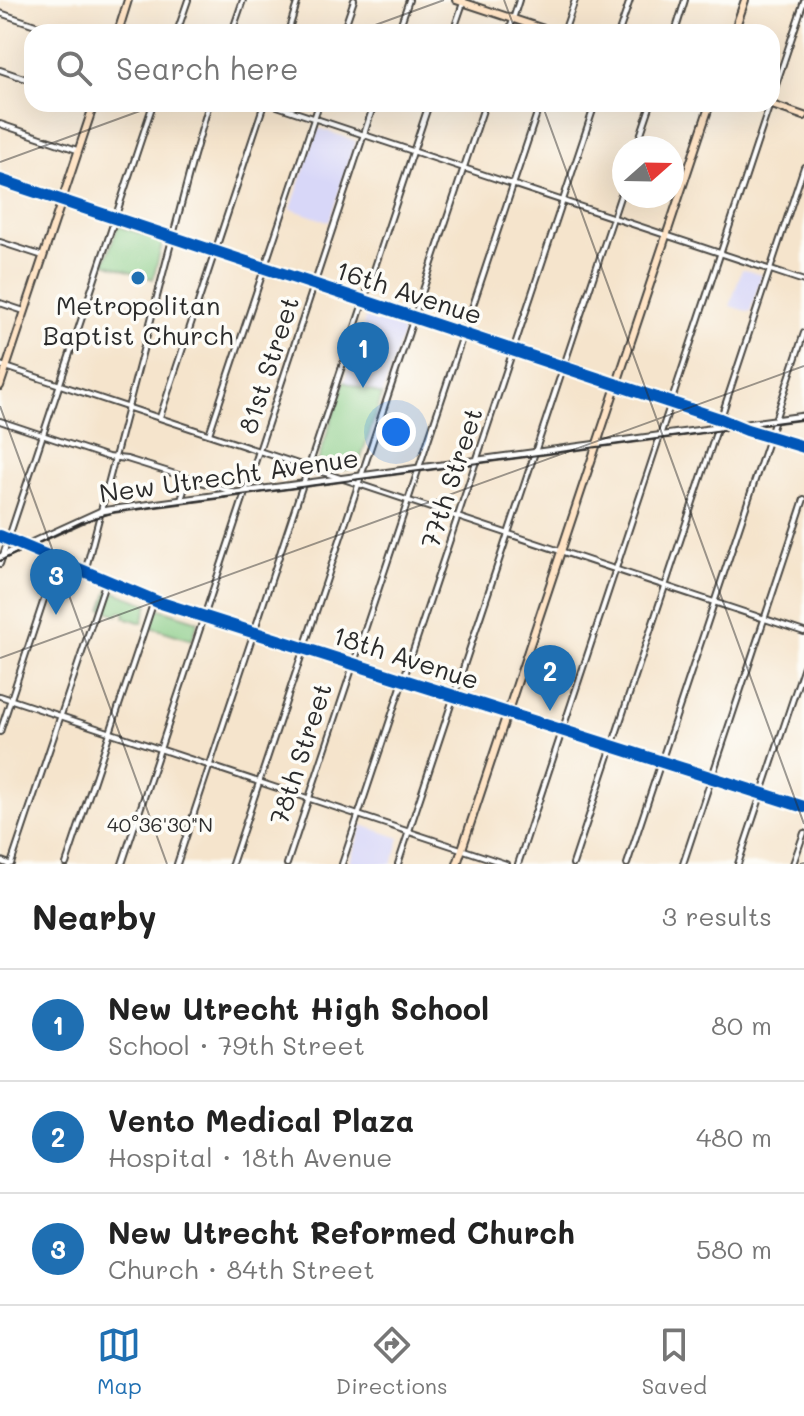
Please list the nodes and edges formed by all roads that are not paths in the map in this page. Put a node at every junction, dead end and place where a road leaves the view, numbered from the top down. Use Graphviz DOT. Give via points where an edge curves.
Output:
graph roads {
  1 [pos="127,0"];
  2 [pos="188,0"];
  3 [pos="243,0"];
  4 [pos="298,0"];
  5 [pos="354,0"];
  6 [pos="409,0"];
  7 [pos="519,0"];
  8 [pos="575,0"];
  9 [pos="630,0"];
  10 [pos="685,0"];
  11 [pos="745,0"];
  12 [pos="461,1"];
  13 [pos="804,1"];
  14 [pos="0,13"];
  15 [pos="513,19"];
  16 [pos="32,24"];
  17 [pos="120,24"];
  18 [pos="180,24"];
  19 [pos="235,24"];
  20 [pos="290,24"];
  21 [pos="346,24"];
  22 [pos="401,24"];
  23 [pos="455,24"];
  24 [pos="511,24"];
  25 [pos="528,24"];
  26 [pos="567,24"];
  27 [pos="622,24"];
  28 [pos="678,24"];
  29 [pos="737,24"];
  30 [pos="0,70"];
  31 [pos="780,73"];
  32 [pos="24,78"];
  33 [pos="780,108"];
  34 [pos="91,112"];
  35 [pos="150,112"];
  36 [pos="207,112"];
  37 [pos="261,112"];
  38 [pos="296,112"];
  39 [pos="316,112"];
  40 [pos="371,112"];
  41 [pos="426,112"];
  42 [pos="482,112"];
  43 [pos="537,112"];
  44 [pos="592,112"];
  45 [pos="648,112"];
  46 [pos="707,112"];
  47 [pos="766,112"];
  48 [pos="804,116"];
  49 [pos="314,118"];
  50 [pos="0,124"];
  51 [pos="364,135"];
  52 [pos="640,136"];
  53 [pos="78,150"];
  54 [pos="414,152"];
  55 [pos="804,167"];
  56 [pos="463,168"];
  57 [pos="0,180"];
  58 [pos="513,185"];
  59 [pos="62,200"];
  60 [pos="563,201"];
  61 [pos="616,208"];
  62 [pos="613,217"];
  63 [pos="115,218"];
  64 [pos="666,236"];
  65 [pos="173,237"];
  66 [pos="0,242"];
  67 [pos="215,251"];
  68 [pos="720,253"];
  69 [pos="43,256"];
  70 [pos="265,267"];
  71 [pos="770,270"];
  72 [pos="804,281"];
  73 [pos="314,284"];
  74 [pos="365,300"];
  75 [pos="0,303"];
  76 [pos="25,311"];
  77 [pos="414,317"];
  78 [pos="804,333"];
  79 [pos="463,334"];
  80 [pos="513,351"];
  81 [pos="3,366"];
  82 [pos="563,367"];
  83 [pos="60,385"];
  84 [pos="617,385"];
  85 [pos="0,386"];
  86 [pos="670,403"];
  87 [pos="129,407"];
  88 [pos="804,416"];
  89 [pos="159,418"];
  90 [pos="720,419"];
  91 [pos="775,420"];
  92 [pos="0,421"];
  93 [pos="734,425"];
  94 [pos="718,427"];
  95 [pos="209,434"];
  96 [pos="43,435"];
  97 [pos="770,435"];
  98 [pos="659,436"];
  99 [pos="597,445"];
  100 [pos="804,447"];
  101 [pos="259,450"];
  102 [pos="535,452"];
  103 [pos="115,458"];
  104 [pos="477,460"];
  105 [pos="309,467"];
  106 [pos="419,469"];
  107 [pos="372,475"];
  108 [pos="188,478"];
  109 [pos="344,479"];
  110 [pos="360,480"];
  111 [pos="304,484"];
  112 [pos="373,489"];
  113 [pos="246,491"];
  114 [pos="233,492"];
  115 [pos="804,499"];
  116 [pos="181,500"];
  117 [pos="409,500"];
  118 [pos="101,511"];
  119 [pos="458,517"];
  120 [pos="507,533"];
  121 [pos="0,536"];
  122 [pos="8,539"];
  123 [pos="26,546"];
  124 [pos="561,551"];
  125 [pos="2,556"];
  126 [pos="57,560"];
  127 [pos="0,564"];
  128 [pos="615,569"];
  129 [pos="85,572"];
  130 [pos="106,581"];
  131 [pos="665,586"];
  132 [pos="154,601"];
  133 [pos="715,602"];
  134 [pos="204,617"];
  135 [pos="764,619"];
  136 [pos="254,632"];
  137 [pos="804,632"];
  138 [pos="304,648"];
  139 [pos="354,664"];
  140 [pos="804,666"];
  141 [pos="404,680"];
  142 [pos="0,696"];
  143 [pos="454,696"];
  144 [pos="11,699"];
  145 [pos="508,713"];
  146 [pos="60,716"];
  147 [pos="561,730"];
  148 [pos="0,732"];
  149 [pos="110,733"];
  150 [pos="611,746"];
  151 [pos="159,749"];
  152 [pos="661,762"];
  153 [pos="209,766"];
  154 [pos="712,777"];
  155 [pos="259,782"];
  156 [pos="762,794"];
  157 [pos="309,799"];
  158 [pos="804,807"];
  159 [pos="358,816"];
  160 [pos="408,832"];
  161 [pos="804,833"];
  162 [pos="462,850"];
  163 [pos="0,861"];
  164 [pos="9,864"];
  165 [pos="66,864"];
  166 [pos="122,864"];
  167 [pos="177,864"];
  168 [pos="232,864"];
  169 [pos="287,864"];
  170 [pos="342,864"];
  171 [pos="398,864"];
  172 [pos="457,864"];
  173 [pos="506,864"];
  174 [pos="518,864"];
  175 [pos="573,864"];
  176 [pos="627,864"];
  177 [pos="683,864"];
  178 [pos="738,864"];
  179 [pos="793,864"];
  1 -- 17 [label="main road"];
  2 -- 18 [label="street"];
  3 -- 19 [label="street"];
  4 -- 20 [label="street"];
  5 -- 21 [label="street"];
  6 -- 22 [label="street"];
  7 -- 15 [label="street"];
  8 -- 26 [label="street"];
  9 -- 27 [label="street"];
  10 -- 28 [label="street"];
  11 -- 29 [label="main road"];
  12 -- 15 [label="main road"];
  12 -- 23 [label="street"];
  13 -- 31 [label="street"];
  14 -- 16 [label="street"];
  15 -- 24 [label="street"];
  15 -- 25 [label="main road"];
  30 -- 32 [label="street"];
  33 -- 48 [label="main road"];
  34 -- 53 [label="main road"];
  35 -- 63 [label="street"];
  36 -- 65 [label="street"];
  37 -- 67 [label="street"];
  38 -- 49 [label="street"];
  39 -- 49 [label="street"];
  40 -- 51 [label="street, 81st Street"];
  41 -- 54 [label="street"];
  42 -- 56 [label="street"];
  43 -- 58 [label="street, 78th Street"];
  44 -- 60 [label="street, 77th Street"];
  45 -- 52 [label="street"];
  46 -- 64 [label="main road"];
  47 -- 68 [label="street"];
  49 -- 51 [label="street"];
  49 -- 70 [label="street"];
  50 -- 53 [label="street"];
  51 -- 54 [label="street"];
  51 -- 73 [label="street, 81st Street"];
  53 -- 59 [label="main road"];
  54 -- 56 [label="street"];
  54 -- 74 [label="street"];
  55 -- 71 [label="street"];
  56 -- 58 [label="street"];
  56 -- 77 [label="street"];
  57 -- 59 [label="street, 16th Avenue"];
  58 -- 60 [label="street"];
  58 -- 79 [label="street, 78th Street"];
  59 -- 63 [label="street, 16th Avenue"];
  59 -- 69 [label="main road"];
  60 -- 62 [label="street"];
  60 -- 80 [label="street, 77th Street"];
  61 -- 62 [label="street"];
  62 -- 64 [label="street"];
  62 -- 82 [label="street"];
  63 -- 65 [label="street, 16th Avenue"];
  63 -- 83 [label="street"];
  64 -- 68 [label="street"];
  64 -- 84 [label="main road"];
  65 -- 67 [label="street, 16th Avenue"];
  65 -- 87 [label="street"];
  66 -- 69 [label="street"];
  67 -- 70 [label="street, 16th Avenue"];
  67 -- 89 [label="street"];
  68 -- 71 [label="street"];
  68 -- 86 [label="street"];
  69 -- 76 [label="main road"];
  70 -- 73 [label="street, 16th Avenue"];
  70 -- 95 [label="street"];
  71 -- 72 [label="street"];
  71 -- 90 [label="street"];
  73 -- 74 [label="street, 16th Avenue"];
  73 -- 101 [label="street, 81st Street"];
  74 -- 77 [label="street, 16th Avenue"];
  74 -- 105 [label="street"];
  75 -- 76 [label="street"];
  76 -- 81 [label="main road"];
  77 -- 79 [label="street, 16th Avenue"];
  77 -- 110 [label="street"];
  78 -- 91 [label="street"];
  79 -- 80 [label="street, 16th Avenue"];
  79 -- 106 [label="street, 78th Street"];
  80 -- 82 [label="street, 16th Avenue"];
  80 -- 104 [label="street, 77th Street"];
  81 -- 83 [label="street"];
  81 -- 85 [label="main road"];
  82 -- 84 [label="street, 16th Avenue"];
  82 -- 102 [label="street"];
  83 -- 87 [label="street"];
  83 -- 96 [label="street"];
  84 -- 86 [label="street, 16th Avenue"];
  84 -- 99 [label="main road"];
  86 -- 90 [label="street, 16th Avenue"];
  86 -- 98 [label="street"];
  87 -- 89 [label="street"];
  87 -- 103 [label="street"];
  88 -- 91 [label="street, New Utrecht Avenue"];
  89 -- 95 [label="street"];
  90 -- 93 [label="street, 16th Avenue"];
  90 -- 94 [label="street"];
  91 -- 93 [label="street, New Utrecht Avenue"];
  91 -- 97 [label="street"];
  92 -- 96 [label="street"];
  93 -- 94 [label="street, New Utrecht Avenue"];
  93 -- 97 [label="street, 16th Avenue"];
  94 -- 98 [label="street, New Utrecht Avenue"];
  94 -- 131 [label="street"];
  95 -- 101 [label="street"];
  96 -- 103 [label="street"];
  96 -- 122 [label="street"];
  97 -- 100 [label="street, 16th Avenue"];
  97 -- 133 [label="street"];
  98 -- 99 [label="street, New Utrecht Avenue"];
  98 -- 128 [label="street"];
  99 -- 102 [label="street, New Utrecht Avenue"];
  99 -- 124 [label="main road"];
  101 -- 105 [label="street"];
  101 -- 113 [label="street, 81st Street"];
  102 -- 104 [label="street, New Utrecht Avenue"];
  102 -- 120 [label="street"];
  103 -- 108 [label="street"];
  103 -- 118 [label="street"];
  104 -- 106 [label="street, New Utrecht Avenue"];
  104 -- 119 [label="street, 77th Street"];
  105 -- 109 [label="street"];
  105 -- 111 [label="street"];
  106 -- 107 [label="street, New Utrecht Avenue"];
  106 -- 117 [label="street, 78th Street"];
  107 -- 110 [label="street, New Utrecht Avenue"];
  107 -- 112 [label="street"];
  108 -- 114 [label="street"];
  108 -- 116 [label="street"];
  109 -- 110 [label="street, New Utrecht Avenue"];
  109 -- 111 [label="street, New Utrecht Avenue"];
  110 -- 112 [label="street"];
  110 -- 138 [label="street"];
  111 -- 113 [label="street, New Utrecht Avenue"];
  111 -- 136 [label="street"];
  112 -- 117 [label="street"];
  113 -- 114 [label="street, New Utrecht Avenue"];
  113 -- 134 [label="street, 81st Street"];
  114 -- 116 [label="street, New Utrecht Avenue"];
  115 -- 135 [label="street"];
  116 -- 118 [label="street, New Utrecht Avenue"];
  117 -- 119 [label="street"];
  117 -- 139 [label="street, 78th Street"];
  118 -- 123 [label="street, New Utrecht Avenue"];
  118 -- 129 [label="street"];
  119 -- 120 [label="street"];
  119 -- 141 [label="street, 77th Street"];
  120 -- 124 [label="street"];
  120 -- 143 [label="street"];
  121 -- 122 [label="street, 18th Avenue"];
  122 -- 123 [label="street, 18th Avenue"];
  122 -- 125 [label="street"];
  123 -- 125 [label="street, New Utrecht Avenue"];
  123 -- 126 [label="street, 18th Avenue"];
  124 -- 128 [label="street"];
  124 -- 145 [label="main road"];
  125 -- 127 [label="street"];
  126 -- 129 [label="street, 18th Avenue"];
  126 -- 144 [label="street"];
  128 -- 131 [label="street"];
  128 -- 147 [label="street"];
  129 -- 130 [label="street, 18th Avenue"];
  130 -- 132 [label="street, 18th Avenue"];
  130 -- 146 [label="street"];
  131 -- 133 [label="street"];
  131 -- 150 [label="street"];
  132 -- 134 [label="street, 18th Avenue"];
  132 -- 149 [label="street"];
  133 -- 135 [label="street"];
  133 -- 152 [label="street"];
  134 -- 136 [label="street, 18th Avenue"];
  134 -- 151 [label="street, 81st Street"];
  135 -- 137 [label="street"];
  135 -- 154 [label="street"];
  136 -- 138 [label="street, 18th Avenue"];
  136 -- 153 [label="street"];
  138 -- 139 [label="street, 18th Avenue"];
  138 -- 155 [label="street"];
  139 -- 141 [label="street, 18th Avenue"];
  139 -- 157 [label="street, 78th Street"];
  140 -- 156 [label="street"];
  141 -- 143 [label="street, 18th Avenue"];
  141 -- 159 [label="street, 77th Street"];
  142 -- 144 [label="street"];
  143 -- 145 [label="street, 18th Avenue"];
  143 -- 160 [label="street"];
  144 -- 146 [label="street"];
  144 -- 148 [label="street"];
  145 -- 147 [label="street, 18th Avenue"];
  145 -- 162 [label="main road"];
  146 -- 149 [label="street"];
  146 -- 164 [label="street"];
  147 -- 150 [label="street, 18th Avenue"];
  147 -- 174 [label="street"];
  149 -- 151 [label="street"];
  149 -- 165 [label="street"];
  150 -- 152 [label="street, 18th Avenue"];
  150 -- 175 [label="street"];
  151 -- 153 [label="street"];
  151 -- 166 [label="street, 81st Street"];
  152 -- 154 [label="street, 18th Avenue"];
  152 -- 176 [label="street"];
  153 -- 155 [label="street"];
  153 -- 167 [label="street"];
  154 -- 156 [label="street, 18th Avenue"];
  154 -- 177 [label="street"];
  155 -- 157 [label="street"];
  155 -- 168 [label="street"];
  156 -- 158 [label="street, 18th Avenue"];
  156 -- 178 [label="street"];
  157 -- 159 [label="street"];
  157 -- 169 [label="street, 78th Street"];
  159 -- 160 [label="street"];
  159 -- 170 [label="street, 77th Street"];
  160 -- 162 [label="street"];
  160 -- 171 [label="street"];
  161 -- 179 [label="street"];
  162 -- 172 [label="main road"];
  162 -- 173 [label="street"];
  163 -- 164 [label="street"];
}
